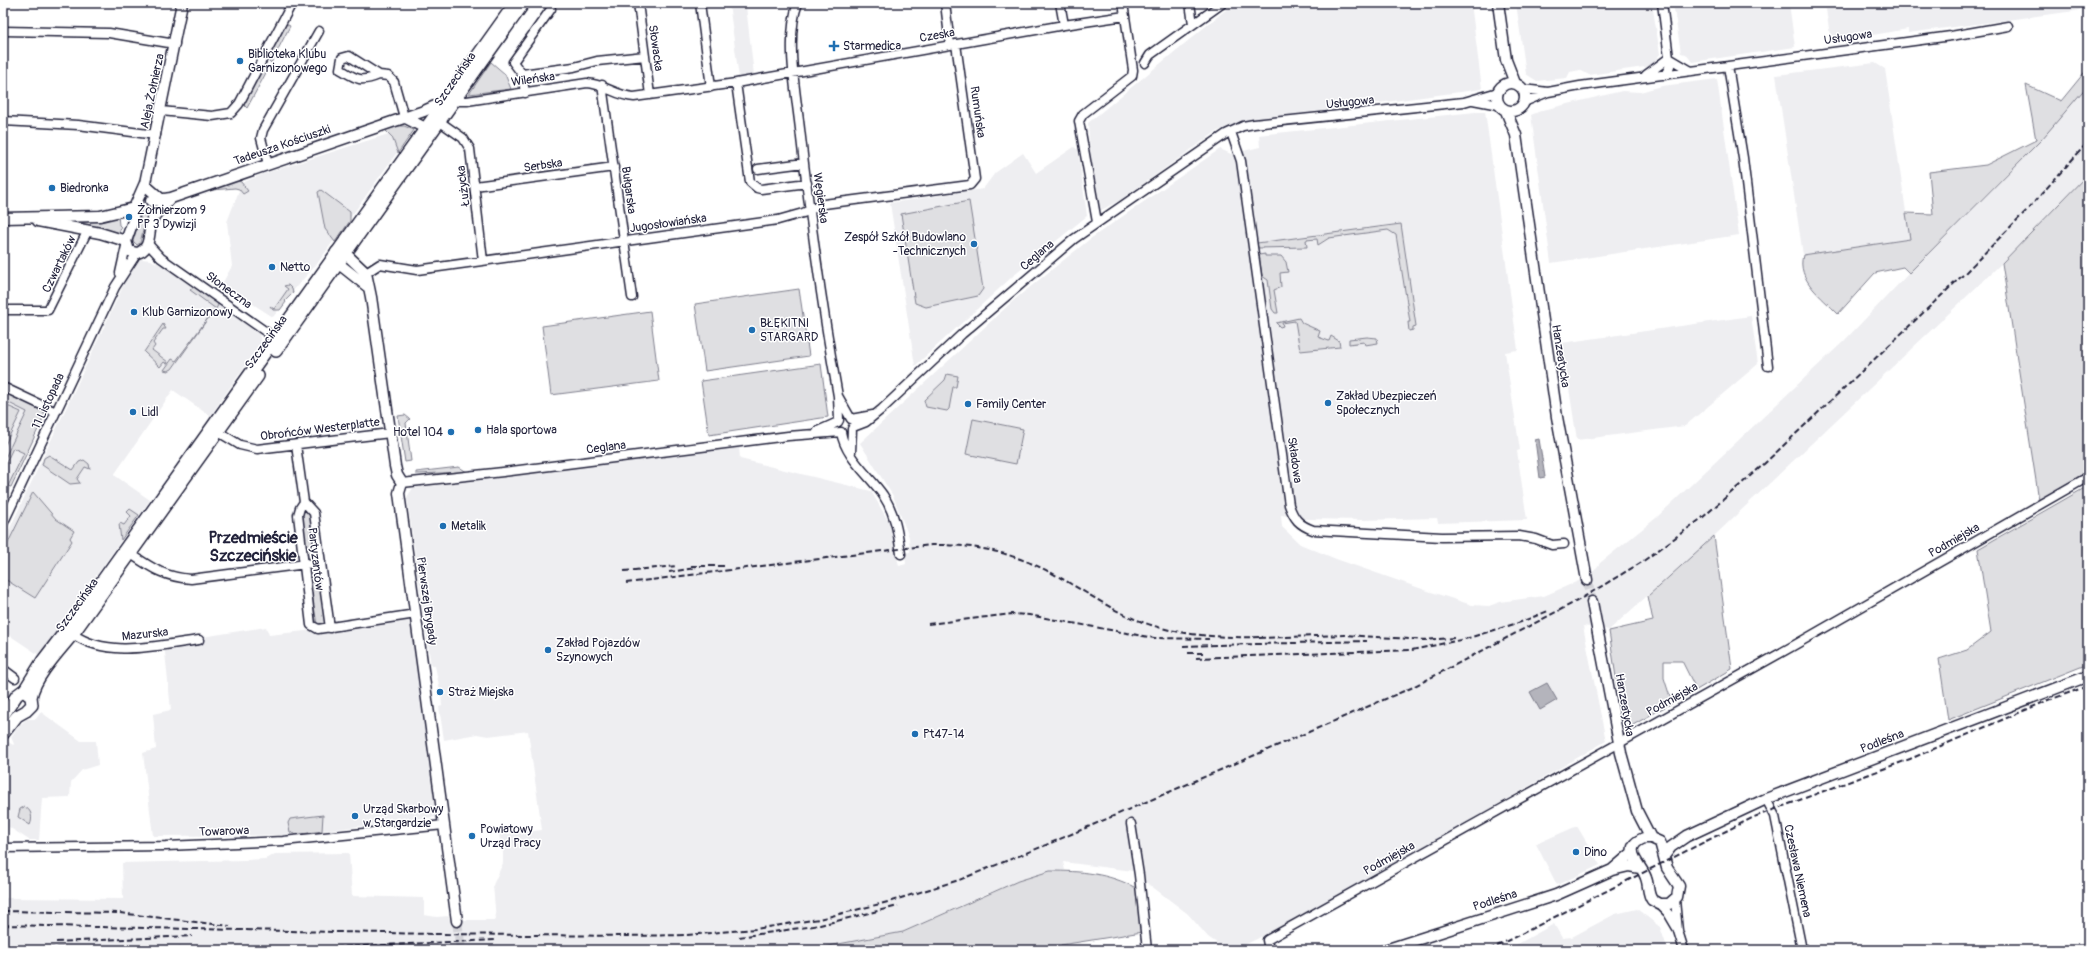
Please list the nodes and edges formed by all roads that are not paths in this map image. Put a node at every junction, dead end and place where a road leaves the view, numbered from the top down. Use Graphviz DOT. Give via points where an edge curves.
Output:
graph roads {
  1 [pos="182,3"];
  2 [pos="515,3"];
  3 [pos="524,3"];
  4 [pos="638,3"];
  5 [pos="700,3"];
  6 [pos="798,3"];
  7 [pos="944,3"];
  8 [pos="1060,3"];
  9 [pos="1190,3"];
  10 [pos="1223,3"];
  11 [pos="1498,3"];
  12 [pos="1662,3"];
  13 [pos="291,4"];
  14 [pos="551,9"];
  15 [pos="1124,10"];
  16 [pos="1193,24"];
  17 [pos="1064,25"];
  18 [pos="2008,26"];
  19 [pos="3,31"];
  20 [pos="319,31"];
  21 [pos="175,44"];
  22 [pos="953,44"];
  23 [pos="645,56"];
  24 [pos="1670,58"];
  25 [pos="1506,60"];
  26 [pos="1145,63"];
  27 [pos="1728,66"];
  28 [pos="1691,71"];
  29 [pos="794,73"];
  30 [pos="522,74"];
  31 [pos="379,75"];
  32 [pos="1665,75"];
  33 [pos="1642,78"];
  34 [pos="736,84"];
  35 [pos="602,86"];
  36 [pos="1519,86"];
  37 [pos="711,87"];
  38 [pos="1500,89"];
  39 [pos="613,92"];
  40 [pos="1548,92"];
  41 [pos="525,93"];
  42 [pos="650,95"];
  43 [pos="1473,100"];
  44 [pos="455,101"];
  45 [pos="444,102"];
  46 [pos="1522,105"];
  47 [pos="1502,108"];
  48 [pos="605,110"];
  49 [pos="161,111"];
  50 [pos="404,117"];
  51 [pos="432,117"];
  52 [pos="3,121"];
  53 [pos="425,128"];
  54 [pos="1231,132"];
  55 [pos="156,135"];
  56 [pos="1516,135"];
  57 [pos="804,163"];
  58 [pos="268,164"];
  59 [pos="614,167"];
  60 [pos="758,169"];
  61 [pos="806,183"];
  62 [pos="973,183"];
  63 [pos="146,185"];
  64 [pos="475,186"];
  65 [pos="158,200"];
  66 [pos="136,205"];
  67 [pos="810,210"];
  68 [pos="157,212"];
  69 [pos="3,218"];
  70 [pos="28,219"];
  71 [pos="1097,222"];
  72 [pos="88,230"];
  73 [pos="624,241"];
  74 [pos="126,244"];
  75 [pos="142,250"];
  76 [pos="341,253"];
  77 [pos="483,261"];
  78 [pos="339,264"];
  79 [pos="366,273"];
  80 [pos="115,287"];
  81 [pos="368,287"];
  82 [pos="632,297"];
  83 [pos="3,310"];
  84 [pos="279,341"];
  85 [pos="1768,366"];
  86 [pos="3,387"];
  87 [pos="838,396"];
  88 [pos="56,412"];
  89 [pos="874,415"];
  90 [pos="850,419"];
  91 [pos="839,421"];
  92 [pos="853,428"];
  93 [pos="214,431"];
  94 [pos="841,432"];
  95 [pos="390,433"];
  96 [pos="813,433"];
  97 [pos="296,445"];
  98 [pos="851,454"];
  99 [pos="2088,477"];
  100 [pos="402,483"];
  101 [pos="304,502"];
  102 [pos="3,524"];
  103 [pos="1564,544"];
  104 [pos="131,554"];
  105 [pos="901,554"];
  106 [pos="321,562"];
  107 [pos="305,563"];
  108 [pos="1587,580"];
  109 [pos="1592,602"];
  110 [pos="416,614"];
  111 [pos="330,628"];
  112 [pos="73,634"];
  113 [pos="199,640"];
  114 [pos="3,669"];
  115 [pos="2088,676"];
  116 [pos="15,678"];
  117 [pos="22,697"];
  118 [pos="22,711"];
  119 [pos="3,716"];
  120 [pos="3,734"];
  121 [pos="1618,743"];
  122 [pos="1766,799"];
  123 [pos="1637,811"];
  124 [pos="444,824"];
  125 [pos="1131,824"];
  126 [pos="1688,836"];
  127 [pos="1654,839"];
  128 [pos="3,848"];
  129 [pos="1635,848"];
  130 [pos="1664,856"];
  131 [pos="1640,868"];
  132 [pos="1612,870"];
  133 [pos="1675,900"];
  134 [pos="1659,904"];
  135 [pos="457,921"];
  136 [pos="1678,930"];
  137 [pos="1147,950"];
  138 [pos="1269,950"];
  139 [pos="1385,950"];
  140 [pos="1684,950"];
  141 [pos="1802,950"];
  1 -- 21 [label="street, Aleja Żołnierza"];
  2 -- 45 [label="main road, Szczecińska"];
  3 -- 44 [label="main road, Szczecińska"];
  4 -- 23 [label="street, Słowacka"];
  5 -- 37 [label="street"];
  6 -- 29 [label="street, Węgierska" via="794,24"];
  7 -- 22 [label="street, Rumuńska"];
  8 -- 17 [label="street"];
  9 -- 16 [label="street"];
  10 -- 16 [label="street"];
  11 -- 25 [label="street"];
  12 -- 24 [label="street"];
  13 -- 49 [label="street" via="239,104 231,113 212,116"];
  14 -- 30 [label="street" via="513,62"];
  15 -- 17 [label="street, Czeska"];
  15 -- 71 [label="street" via="1132,76 1083,114 1079,121"];
  16 -- 26 [label="street" via="1150,55"];
  17 -- 22 [label="street, Czeska"];
  18 -- 27 [label="street, Usługowa"];
  19 -- 21 [label="street" via="109,33"];
  20 -- 58 [label="street" via="262,130 261,138"];
  21 -- 49 [label="street, Aleja Żołnierza"];
  22 -- 29 [label="street, Czeska"];
  22 -- 62 [label="street, Rumuńska" via="972,156"];
  23 -- 30 [label="street" via="597,61"];
  23 -- 42 [label="street, Słowacka"];
  24 -- 28 [label="street"];
  24 -- 32 [label="street"];
  24 -- 33 [label="street, Usługowa"];
  25 -- 36 [label="street"];
  25 -- 38 [label="street"];
  27 -- 28 [label="street, Usługowa"];
  27 -- 85 [label="street" via="1743,158"];
  28 -- 32 [label="street, Usługowa"];
  29 -- 34 [label="street, Czeska"];
  29 -- 57 [label="street, Węgierska"];
  30 -- 41 [label="street"];
  31 -- 50 [label="street" via="388,76 394,82"];
  32 -- 33 [label="street, Usługowa"];
  33 -- 40 [label="street, Usługowa"];
  34 -- 37 [label="street, Czeska"];
  34 -- 61 [label="street" via="750,182 761,189"];
  35 -- 39 [label="street, Wileńska"];
  35 -- 41 [label="street, Wileńska" via="587,83"];
  35 -- 48 [label="street, Bułgarska"];
  36 -- 38 [label="street" via="1508,83"];
  36 -- 40 [label="street, Usługowa"];
  36 -- 46 [label="street"];
  37 -- 42 [label="street, Czeska"];
  38 -- 43 [label="street, Usługowa"];
  38 -- 47 [label="street" via="1496,96"];
  39 -- 42 [label="street, Czeska" via="629,97"];
  39 -- 48 [label="street"];
  40 -- 46 [label="street, Usługowa"];
  41 -- 44 [label="street, Wileńska"];
  43 -- 47 [label="street, Usługowa"];
  43 -- 54 [label="street, Usługowa" via="1254,124"];
  44 -- 45 [label="street, Wileńska"];
  44 -- 51 [label="main road, Szczecińska"];
  45 -- 51 [label="main road, Szczecińska"];
  46 -- 47 [label="street" via="1513,111"];
  46 -- 56 [label="street, Hanzeatycka"];
  47 -- 56 [label="street, Hanzeatycka"];
  48 -- 59 [label="street, Bułgarska"];
  49 -- 55 [label="street, Aleja Żołnierza"];
  50 -- 51 [label="street, Tadeusza Kościuszki"];
  50 -- 53 [label="street"];
  50 -- 58 [label="street, Tadeusza Kościuszki"];
  51 -- 53 [label="main road, Szczecińska"];
  51 -- 64 [label="street, Łużycka" via="467,143"];
  51 -- 76 [label="main road, Szczecińska"];
  52 -- 55 [label="street" via="78,125"];
  53 -- 76 [label="main road, Szczecińska"];
  54 -- 71 [label="street, Ceglana"];
  54 -- 103 [label="street, Składowa" via="1241,161 1289,506 1296,521 1303,527 1313,530 1442,537 1519,536 1552,545"];
  55 -- 63 [label="street, Aleja Żołnierza"];
  56 -- 108 [label="street, Hanzeatycka" via="1557,417"];
  57 -- 60 [label="street"];
  57 -- 61 [label="street, Węgierska"];
  58 -- 65 [label="street, Tadeusza Kościuszki"];
  59 -- 64 [label="street, Serbska"];
  59 -- 73 [label="street, Bułgarska"];
  61 -- 67 [label="street, Węgierska"];
  62 -- 67 [label="street, Jugosłowiańska" via="824,204"];
  63 -- 65 [label="street"];
  63 -- 66 [label="street, Aleja Żołnierza"];
  64 -- 77 [label="street, Łużycka"];
  65 -- 66 [label="street" via="140,200"];
  65 -- 68 [label="street, Tadeusza Kościuszki"];
  65 -- 68 [label="street"];
  66 -- 70 [label="street" via="100,216"];
  66 -- 74 [label="street, Aleja Żołnierza"];
  67 -- 73 [label="street, Jugosłowiańska" via="778,220"];
  67 -- 87 [label="street, Węgierska"];
  68 -- 75 [label="street, Tadeusza Kościuszki"];
  69 -- 70 [label="street"];
  70 -- 72 [label="street"];
  71 -- 89 [label="street, Ceglana" via="962,334"];
  72 -- 74 [label="street"];
  72 -- 83 [label="street, Czwartaków" via="48,310"];
  73 -- 77 [label="street, Jugosłowiańska"];
  73 -- 82 [label="street, Bułgarska"];
  74 -- 75 [label="street" via="129,251"];
  74 -- 80 [label="street, 11 Listopada"];
  75 -- 80 [label="street, 11 Listopada" via="130,261"];
  75 -- 84 [label="street, Słoneczna" via="160,258"];
  76 -- 78 [label="main road, Szczecińska"];
  76 -- 79 [label="street"];
  76 -- 84 [label="main road, Szczecińska"];
  77 -- 79 [label="street, Jugosłowiańska" via="418,270 380,264"];
  78 -- 81 [label="street"];
  78 -- 84 [label="main road, Szczecińska"];
  79 -- 81 [label="street, Pierwszej Brygady"];
  80 -- 88 [label="street, 11 Listopada"];
  81 -- 95 [label="street, Pierwszej Brygady" via="373,306"];
  84 -- 93 [label="main road, Szczecińska"];
  86 -- 88 [label="street"];
  87 -- 90 [label="street, Węgierska"];
  87 -- 91 [label="street, Węgierska"];
  88 -- 102 [label="street, 11 Listopada"];
  89 -- 90 [label="street"];
  89 -- 92 [label="street, Ceglana"];
  90 -- 91 [label="street" via="845,417"];
  90 -- 92 [label="street"];
  91 -- 94 [label="street" via="838,427"];
  91 -- 96 [label="street, Ceglana"];
  92 -- 94 [label="street" via="846,433"];
  92 -- 98 [label="street"];
  93 -- 97 [label="street, Obrońców Westerplatte" via="249,448 266,449"];
  93 -- 104 [label="main road, Szczecińska"];
  93 -- 117 [label="main road, Szczecińska" via="43,660"];
  94 -- 96 [label="street, Ceglana"];
  94 -- 98 [label="street"];
  95 -- 97 [label="street, Obrońców Westerplatte"];
  95 -- 100 [label="street, Pierwszej Brygady" via="397,475"];
  96 -- 100 [label="street, Ceglana"];
  97 -- 101 [label="street, Partyzantów"];
  98 -- 105 [label="street" via="889,505 897,527"];
  99 -- 121 [label="street, Podmiejska"];
  100 -- 110 [label="street, Pierwszej Brygady" via="399,493"];
  101 -- 106 [label="street, Partyzantów" via="314,513"];
  101 -- 107 [label="street, Partyzantów" via="298,515"];
  104 -- 107 [label="street" via="157,572 175,578 190,579"];
  104 -- 112 [label="main road, Szczecińska"];
  106 -- 107 [label="street"];
  106 -- 111 [label="street, Partyzantów"];
  107 -- 111 [label="street, Partyzantów" via="311,625 318,629"];
  109 -- 121 [label="street, Hanzeatycka"];
  110 -- 111 [label="street, Partyzantów"];
  110 -- 124 [label="street, Pierwszej Brygady"];
  112 -- 113 [label="street, Mazurska" via="88,642 117,649"];
  112 -- 117 [label="main road, Szczecińska" via="33,689"];
  114 -- 116 [label="street"];
  115 -- 122 [label="street, Podleśna"];
  117 -- 118 [label="main road" via="17,709"];
  117 -- 118 [label="main road" via="32,705 26,711"];
  117 -- 119 [label="main road, Szczecińska"];
  118 -- 120 [label="main road"];
  121 -- 123 [label="street, Hanzeatycka"];
  121 -- 138 [label="street, Podmiejska" via="1266,940"];
  122 -- 126 [label="street, Podleśna"];
  122 -- 141 [label="street, Czesława Niemena" via="1775,816"];
  123 -- 127 [label="street, Hanzeatycka"];
  123 -- 129 [label="street, Hanzeatycka" via="1638,832"];
  124 -- 128 [label="street, Towarowa" via="283,841 166,846"];
  124 -- 135 [label="street, Pierwszej Brygady"];
  125 -- 137 [label="street"];
  126 -- 127 [label="street, Podleśna"];
  126 -- 130 [label="street, Podleśna"];
  127 -- 129 [label="street, Podleśna" via="1644,838"];
  127 -- 130 [label="street, Hanzeatycka" via="1662,845"];
  129 -- 131 [label="street" via="1635,861"];
  129 -- 132 [label="street, Podleśna"];
  130 -- 133 [label="street, Hanzeatycka" via="1667,868 1679,886"];
  131 -- 132 [label="street, Podleśna" via="1629,866"];
  131 -- 134 [label="street" via="1646,877 1650,898"];
  132 -- 139 [label="street, Podleśna" via="1556,895"];
  133 -- 134 [label="street" via="1669,904"];
  133 -- 136 [label="street"];
  134 -- 136 [label="street"];
  136 -- 140 [label="street"];
}
